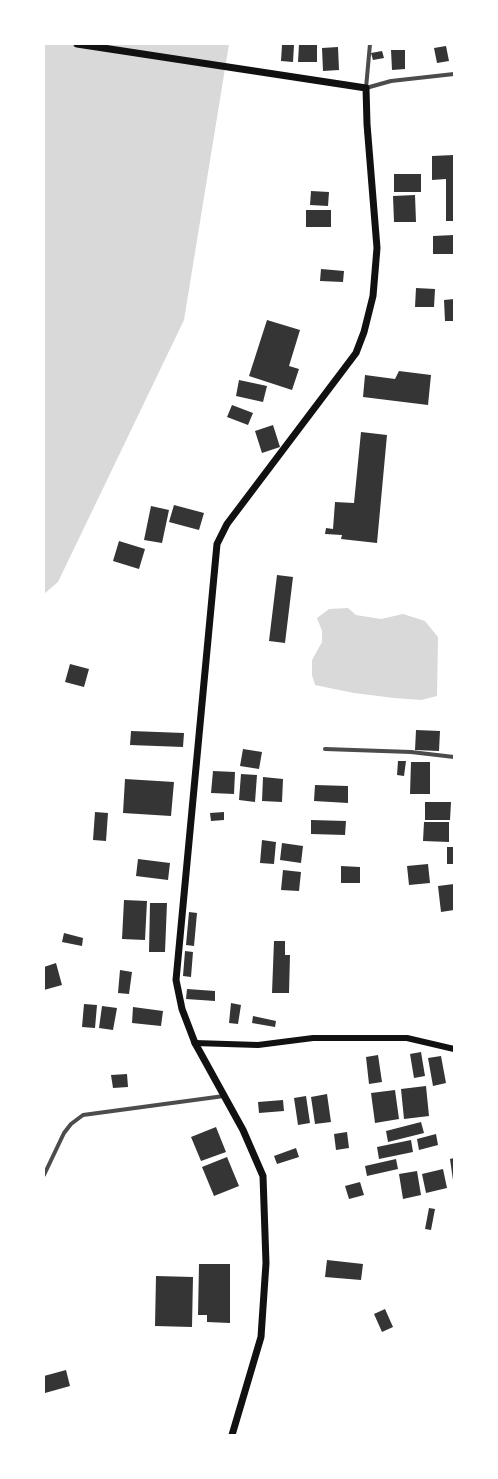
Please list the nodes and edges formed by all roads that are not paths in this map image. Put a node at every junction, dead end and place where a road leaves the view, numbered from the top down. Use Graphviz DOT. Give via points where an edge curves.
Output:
graph roads {
  1 [pos="77,44"];
  2 [pos="370,44"];
  3 [pos="454,74"];
  4 [pos="366,88"];
  5 [pos="325,749"];
  6 [pos="454,757"];
  7 [pos="195,1043"];
  8 [pos="454,1049"];
  9 [pos="224,1096"];
  10 [pos="44,1175"];
  11 [pos="232,1435"];
  1 -- 4 [label="main road"];
  2 -- 4 [label="street"];
  3 -- 4 [label="street" via="391,81"];
  4 -- 7 [label="main road" via="377,248 373,296 364,332 356,353 227,524 217,544 176,980 182,1009"];
  5 -- 6 [label="street" via="411,752"];
  7 -- 8 [label="main road" via="258,1045 313,1038 407,1038"];
  7 -- 9 [label="main road"];
  9 -- 10 [label="street" via="83,1115 64,1133"];
  9 -- 11 [label="main road" via="243,1130 263,1176 266,1262 261,1336"];
}
